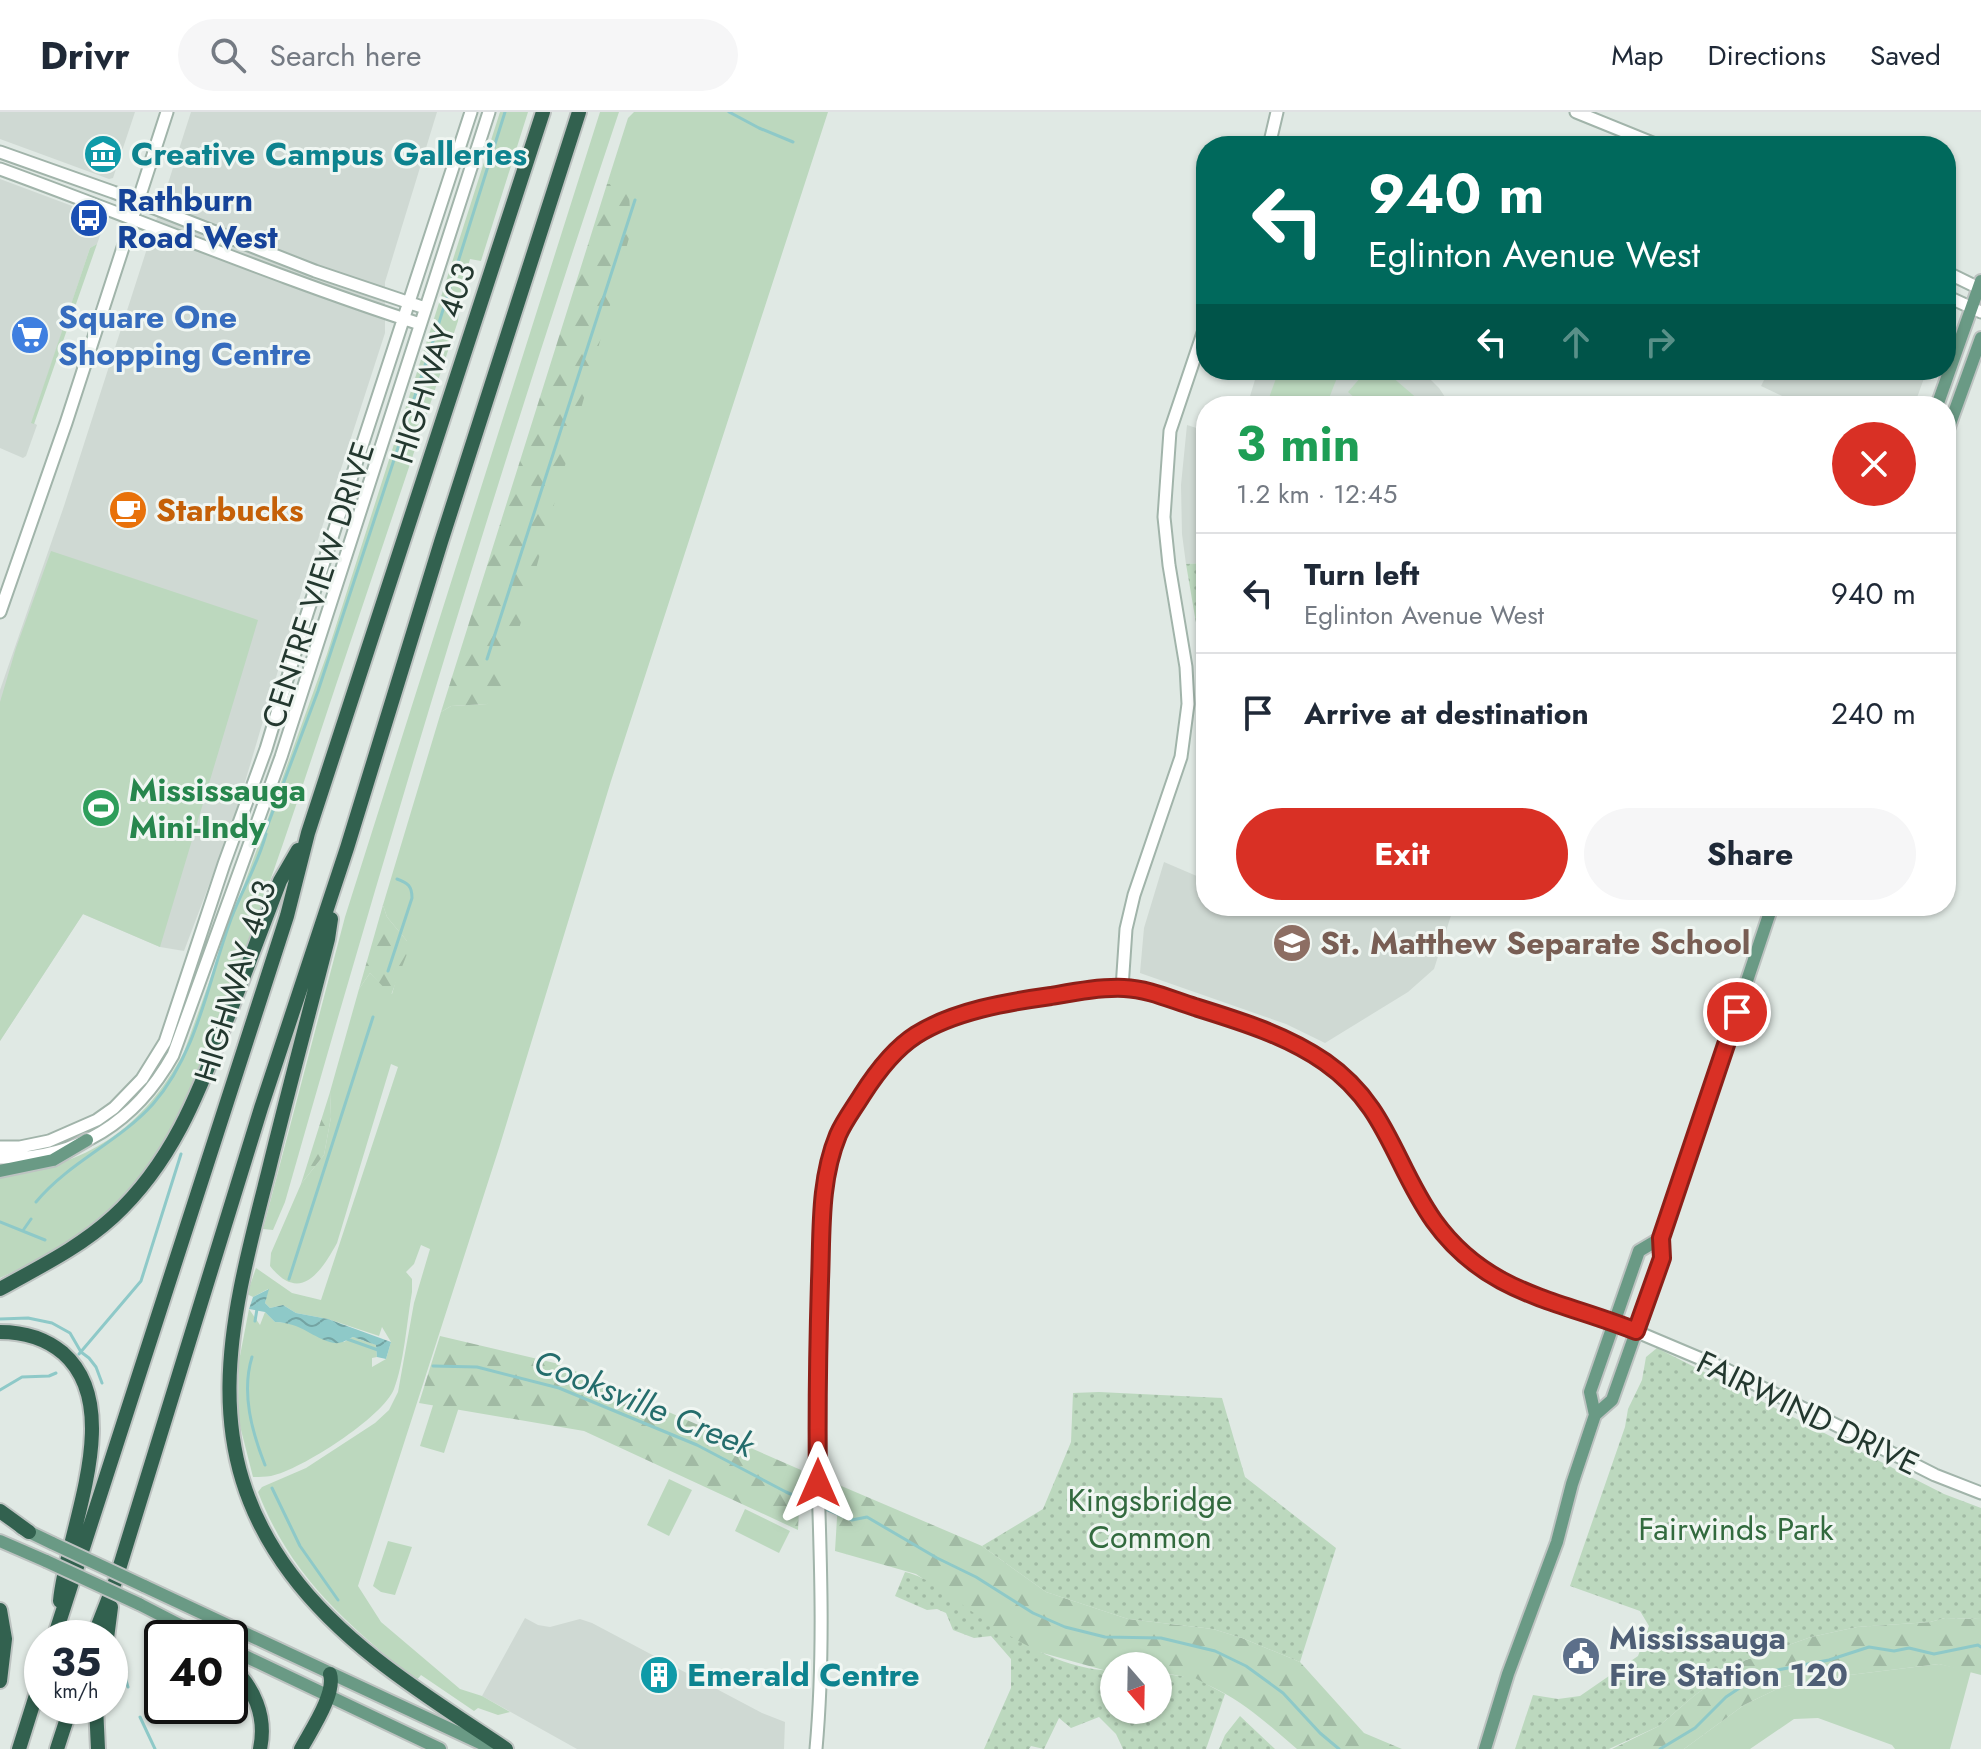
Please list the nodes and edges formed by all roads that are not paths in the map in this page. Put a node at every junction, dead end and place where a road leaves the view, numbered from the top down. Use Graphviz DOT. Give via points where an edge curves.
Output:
graph roads {
  1 [pos="167,112"];
  2 [pos="471,112"];
  3 [pos="489,112"];
  4 [pos="543,112"];
  5 [pos="579,112"];
  6 [pos="1277,112"];
  7 [pos="1576,112"];
  8 [pos="1271,136"];
  9 [pos="1635,136"];
  10 [pos="0,152"];
  11 [pos="0,169"];
  12 [pos="137,202"];
  13 [pos="133,218"];
  14 [pos="1956,276"];
  15 [pos="1980,286"];
  16 [pos="1956,301"];
  17 [pos="408,302"];
  18 [pos="425,308"];
  19 [pos="1976,310"];
  20 [pos="403,318"];
  21 [pos="420,324"];
  22 [pos="1981,338"];
  23 [pos="1196,354"];
  24 [pos="1956,359"];
  25 [pos="1956,407"];
  26 [pos="0,612"];
  27 [pos="308,833"];
  28 [pos="336,882"];
  29 [pos="1769,916"];
  30 [pos="1122,988"];
  31 [pos="87,1140"];
  32 [pos="0,1147"];
  33 [pos="0,1158"];
  34 [pos="0,1171"];
  35 [pos="1661,1238"];
  36 [pos="0,1289"];
  37 [pos="1614,1323"];
  38 [pos="1636,1331"];
  39 [pos="0,1332"];
  40 [pos="1595,1415"];
  41 [pos="1981,1493"];
  42 [pos="0,1511"];
  43 [pos="0,1518"];
  44 [pos="29,1532"];
  45 [pos="0,1541"];
  46 [pos="115,1582"];
  47 [pos="0,1610"];
  48 [pos="62,1613"];
  49 [pos="60,1620"];
  50 [pos="100,1620"];
  51 [pos="110,1620"];
  52 [pos="167,1620"];
  53 [pos="248,1657"];
  54 [pos="330,1674"];
  55 [pos="0,1681"];
  56 [pos="248,1686"];
  57 [pos="329,1695"];
  58 [pos="27,1724"];
  59 [pos="65,1724"];
  60 [pos="97,1724"];
  61 [pos="19,1749"];
  62 [pos="57,1749"];
  63 [pos="98,1749"];
  64 [pos="260,1749"];
  65 [pos="301,1749"];
  66 [pos="440,1749"];
  67 [pos="493,1749"];
  68 [pos="506,1749"];
  69 [pos="816,1749"];
  70 [pos="1485,1749"];
  1 -- 12 [label="street"];
  2 -- 17 [label="street, CENTRE VIEW DRIVE"];
  3 -- 18 [label="street, CENTRE VIEW DRIVE"];
  4 -- 27 [label="highway, HIGHWAY 403"];
  5 -- 28 [label="highway, HIGHWAY 403"];
  6 -- 8 [label="street"];
  7 -- 9 [label="street"];
  10 -- 12 [label="street"];
  11 -- 13 [label="street"];
  12 -- 13 [label="street"];
  12 -- 17 [label="street"];
  13 -- 20 [label="street"];
  13 -- 26 [label="street"];
  14 -- 15 [label="street"];
  15 -- 19 [label="main road"];
  16 -- 19 [label="street"];
  17 -- 18 [label="street"];
  17 -- 20 [label="street, CENTRE VIEW DRIVE"];
  18 -- 21 [label="street, CENTRE VIEW DRIVE"];
  19 -- 24 [label="main road"];
  20 -- 21 [label="street"];
  20 -- 32 [label="street, CENTRE VIEW DRIVE" via="266,749 165,1042 142,1079 97,1120 49,1141"];
  21 -- 31 [label="street, CENTRE VIEW DRIVE" via="281,757 173,1055 139,1104"];
  22 -- 25 [label="main road"];
  23 -- 30 [label="street" via="1170,431 1164,517 1186,667 1185,731 1130,911"];
  27 -- 36 [label="highway" via="280,881 200,1089 167,1154 100,1228"];
  27 -- 48 [label="highway, HIGHWAY 403" via="287,916"];
  28 -- 46 [label="highway, HIGHWAY 403"];
  28 -- 68 [label="highway" via="328,939 237,1305 228,1370 235,1450 264,1532 313,1600 367,1652"];
  29 -- 35 [label="main road"];
  30 -- 37 [label="street, FAIRWIND DRIVE" via="1148,991 1231,1018 1327,1063 1380,1120 1433,1220 1454,1245 1504,1284"];
  30 -- 69 [label="street, FAIRWIND DRIVE" via="971,1011 917,1035 872,1079 844,1123 827,1169 822,1221"];
  31 -- 33 [label="street, CENTRE VIEW DRIVE" via="39,1155"];
  31 -- 34 [label="main road" via="53,1160"];
  35 -- 37 [label="main road" via="1639,1251"];
  35 -- 38 [label="main road" via="1662,1258"];
  37 -- 38 [label="street, FAIRWIND DRIVE"];
  37 -- 40 [label="main road" via="1590,1392"];
  38 -- 40 [label="main road" via="1612,1400"];
  38 -- 41 [label="street, FAIRWIND DRIVE"];
  39 -- 48 [label="highway" via="29,1335 55,1346 73,1363 91,1401 91,1437 61,1586"];
  40 -- 70 [label="main road"];
  42 -- 44 [label="highway"];
  43 -- 44 [label="main road"];
  44 -- 54 [label="main road, bridge"];
  45 -- 52 [label="main road, bridge"];
  46 -- 50 [label="highway, HIGHWAY 403"];
  46 -- 51 [label="highway"];
  47 -- 55 [label="highway" via="5,1639"];
  48 -- 49 [label="highway, HIGHWAY 403"];
  53 -- 57 [label="main road"];
  54 -- 57 [label="highway"];
  54 -- 67 [label="main road"];
  56 -- 64 [label="highway" via="262,1726"];
  57 -- 65 [label="highway"];
  57 -- 66 [label="main road"];
  58 -- 61 [label="highway"];
  59 -- 62 [label="highway"];
  60 -- 63 [label="highway"];
}
